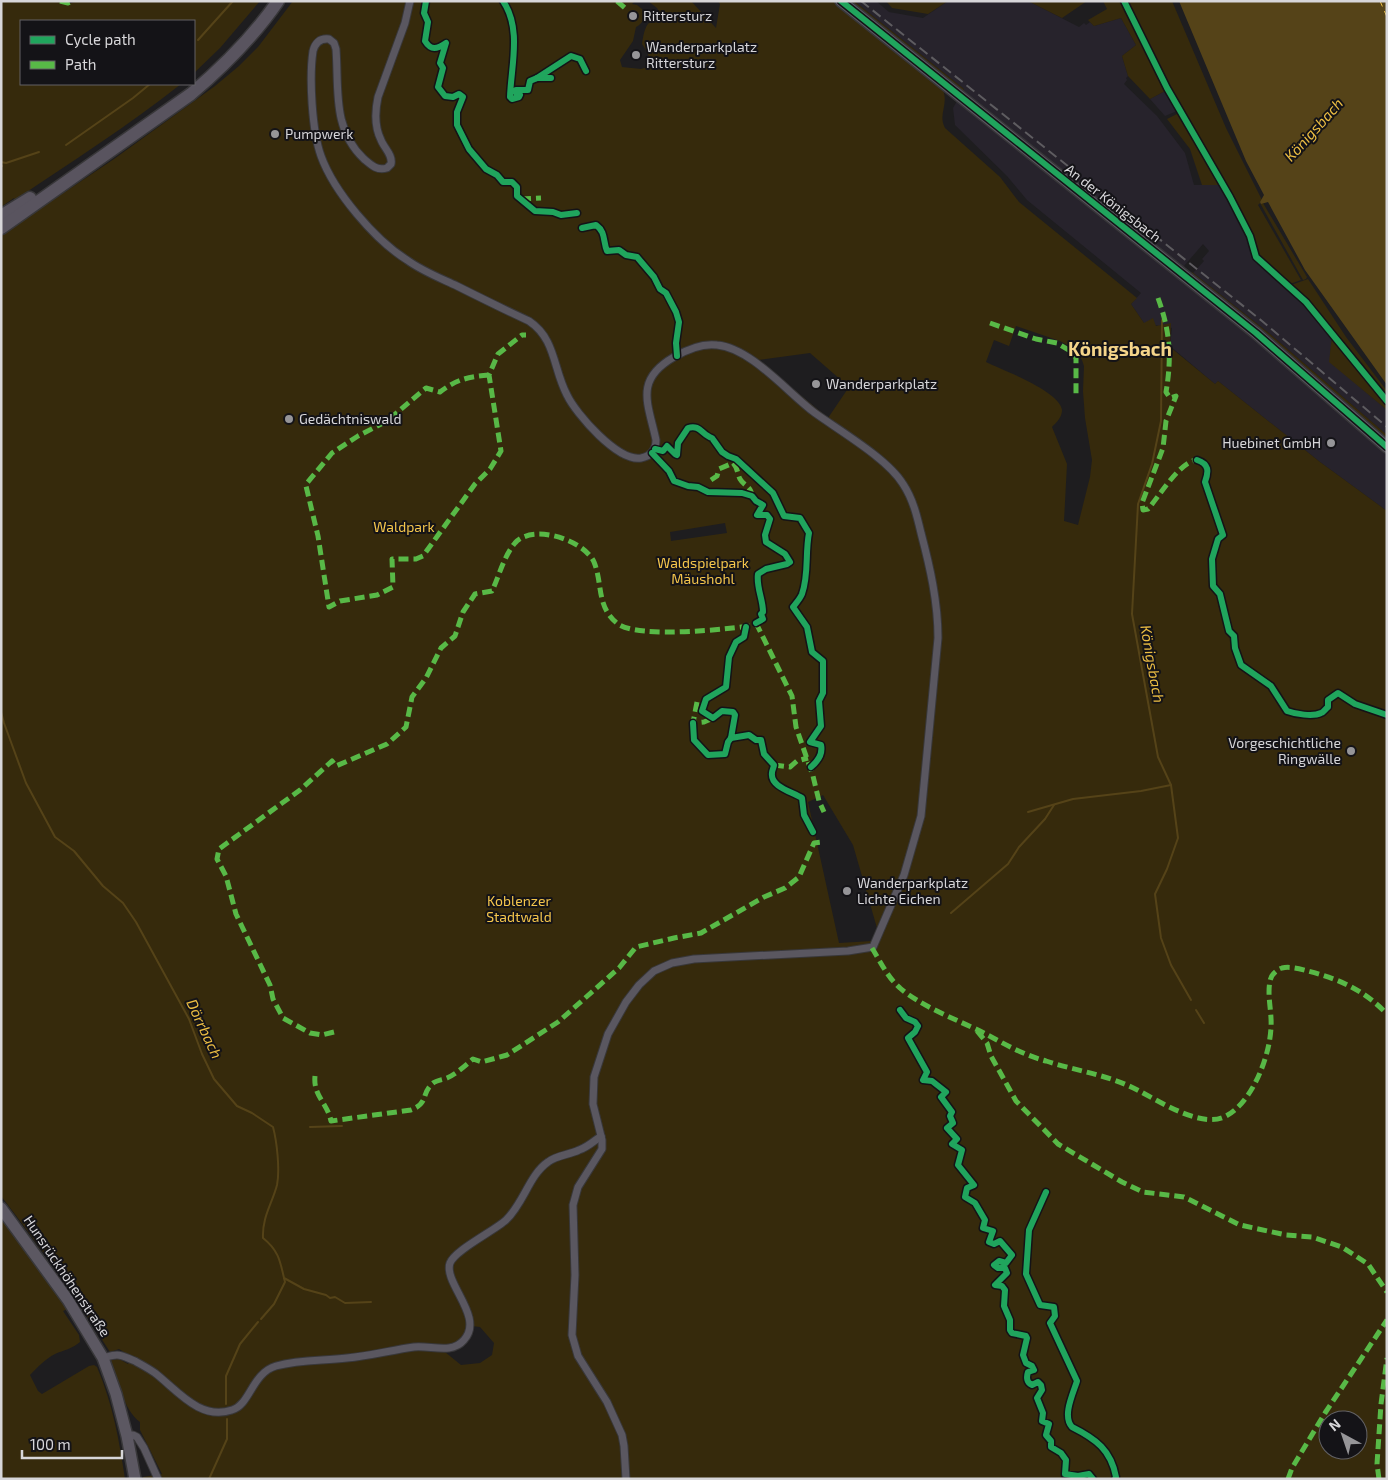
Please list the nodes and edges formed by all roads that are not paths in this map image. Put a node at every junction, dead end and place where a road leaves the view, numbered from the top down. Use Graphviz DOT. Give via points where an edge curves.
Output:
graph roads {
  1 [pos="268,1"];
  2 [pos="278,1"];
  3 [pos="410,1"];
  4 [pos="841,1"];
  5 [pos="195,81"];
  6 [pos="190,85"];
  7 [pos="1,216"];
  8 [pos="1,228"];
  9 [pos="1387,448"];
  10 [pos="601,1136"];
  11 [pos="1,1208"];
  12 [pos="102,1358"];
  13 [pos="127,1436"];
  14 [pos="135,1479"];
  15 [pos="158,1479"];
  16 [pos="626,1479"];
  1 -- 5 [label="highway" via="233,44"];
  2 -- 8 [label="highway" via="242,46 191,94"];
  3 -- 10 [label="street" via="375,110 379,136 392,161 387,168 378,169 364,160 343,128 334,43 321,39 312,53 315,120 321,157 341,192 377,235 412,264 537,327 550,344 563,386 573,405 606,442 627,457 640,458 652,454 655,449 647,390 659,367 687,351 709,345 727,347 744,355 812,411 884,462 900,479 913,503 929,563 938,638 922,812 904,875 874,946 848,951 689,960 666,965 654,972 639,984 621,1010 594,1071 593,1104"];
  4 -- 9 [label="main road, An der Königsbach" via="1256,333"];
  6 -- 7 [label="highway"];
  10 -- 12 [label="street" via="585,1148 554,1158 544,1165 536,1172 511,1215 453,1258 450,1275 464,1300 469,1319 467,1337 456,1347 416,1347 278,1366 259,1377 238,1407 223,1412 195,1406 154,1372 127,1358 116,1355"];
  10 -- 16 [label="street" via="600,1154 574,1198 572,1335 578,1356 622,1434"];
  11 -- 12 [label="main road, Hunsrückhöhenstraße" via="68,1300"];
  12 -- 13 [label="main road, Hunsrückhöhenstraße"];
  13 -- 14 [label="main road, Hunsrückhöhenstraße"];
  13 -- 15 [label="street" via="133,1435 139,1441"];
}
